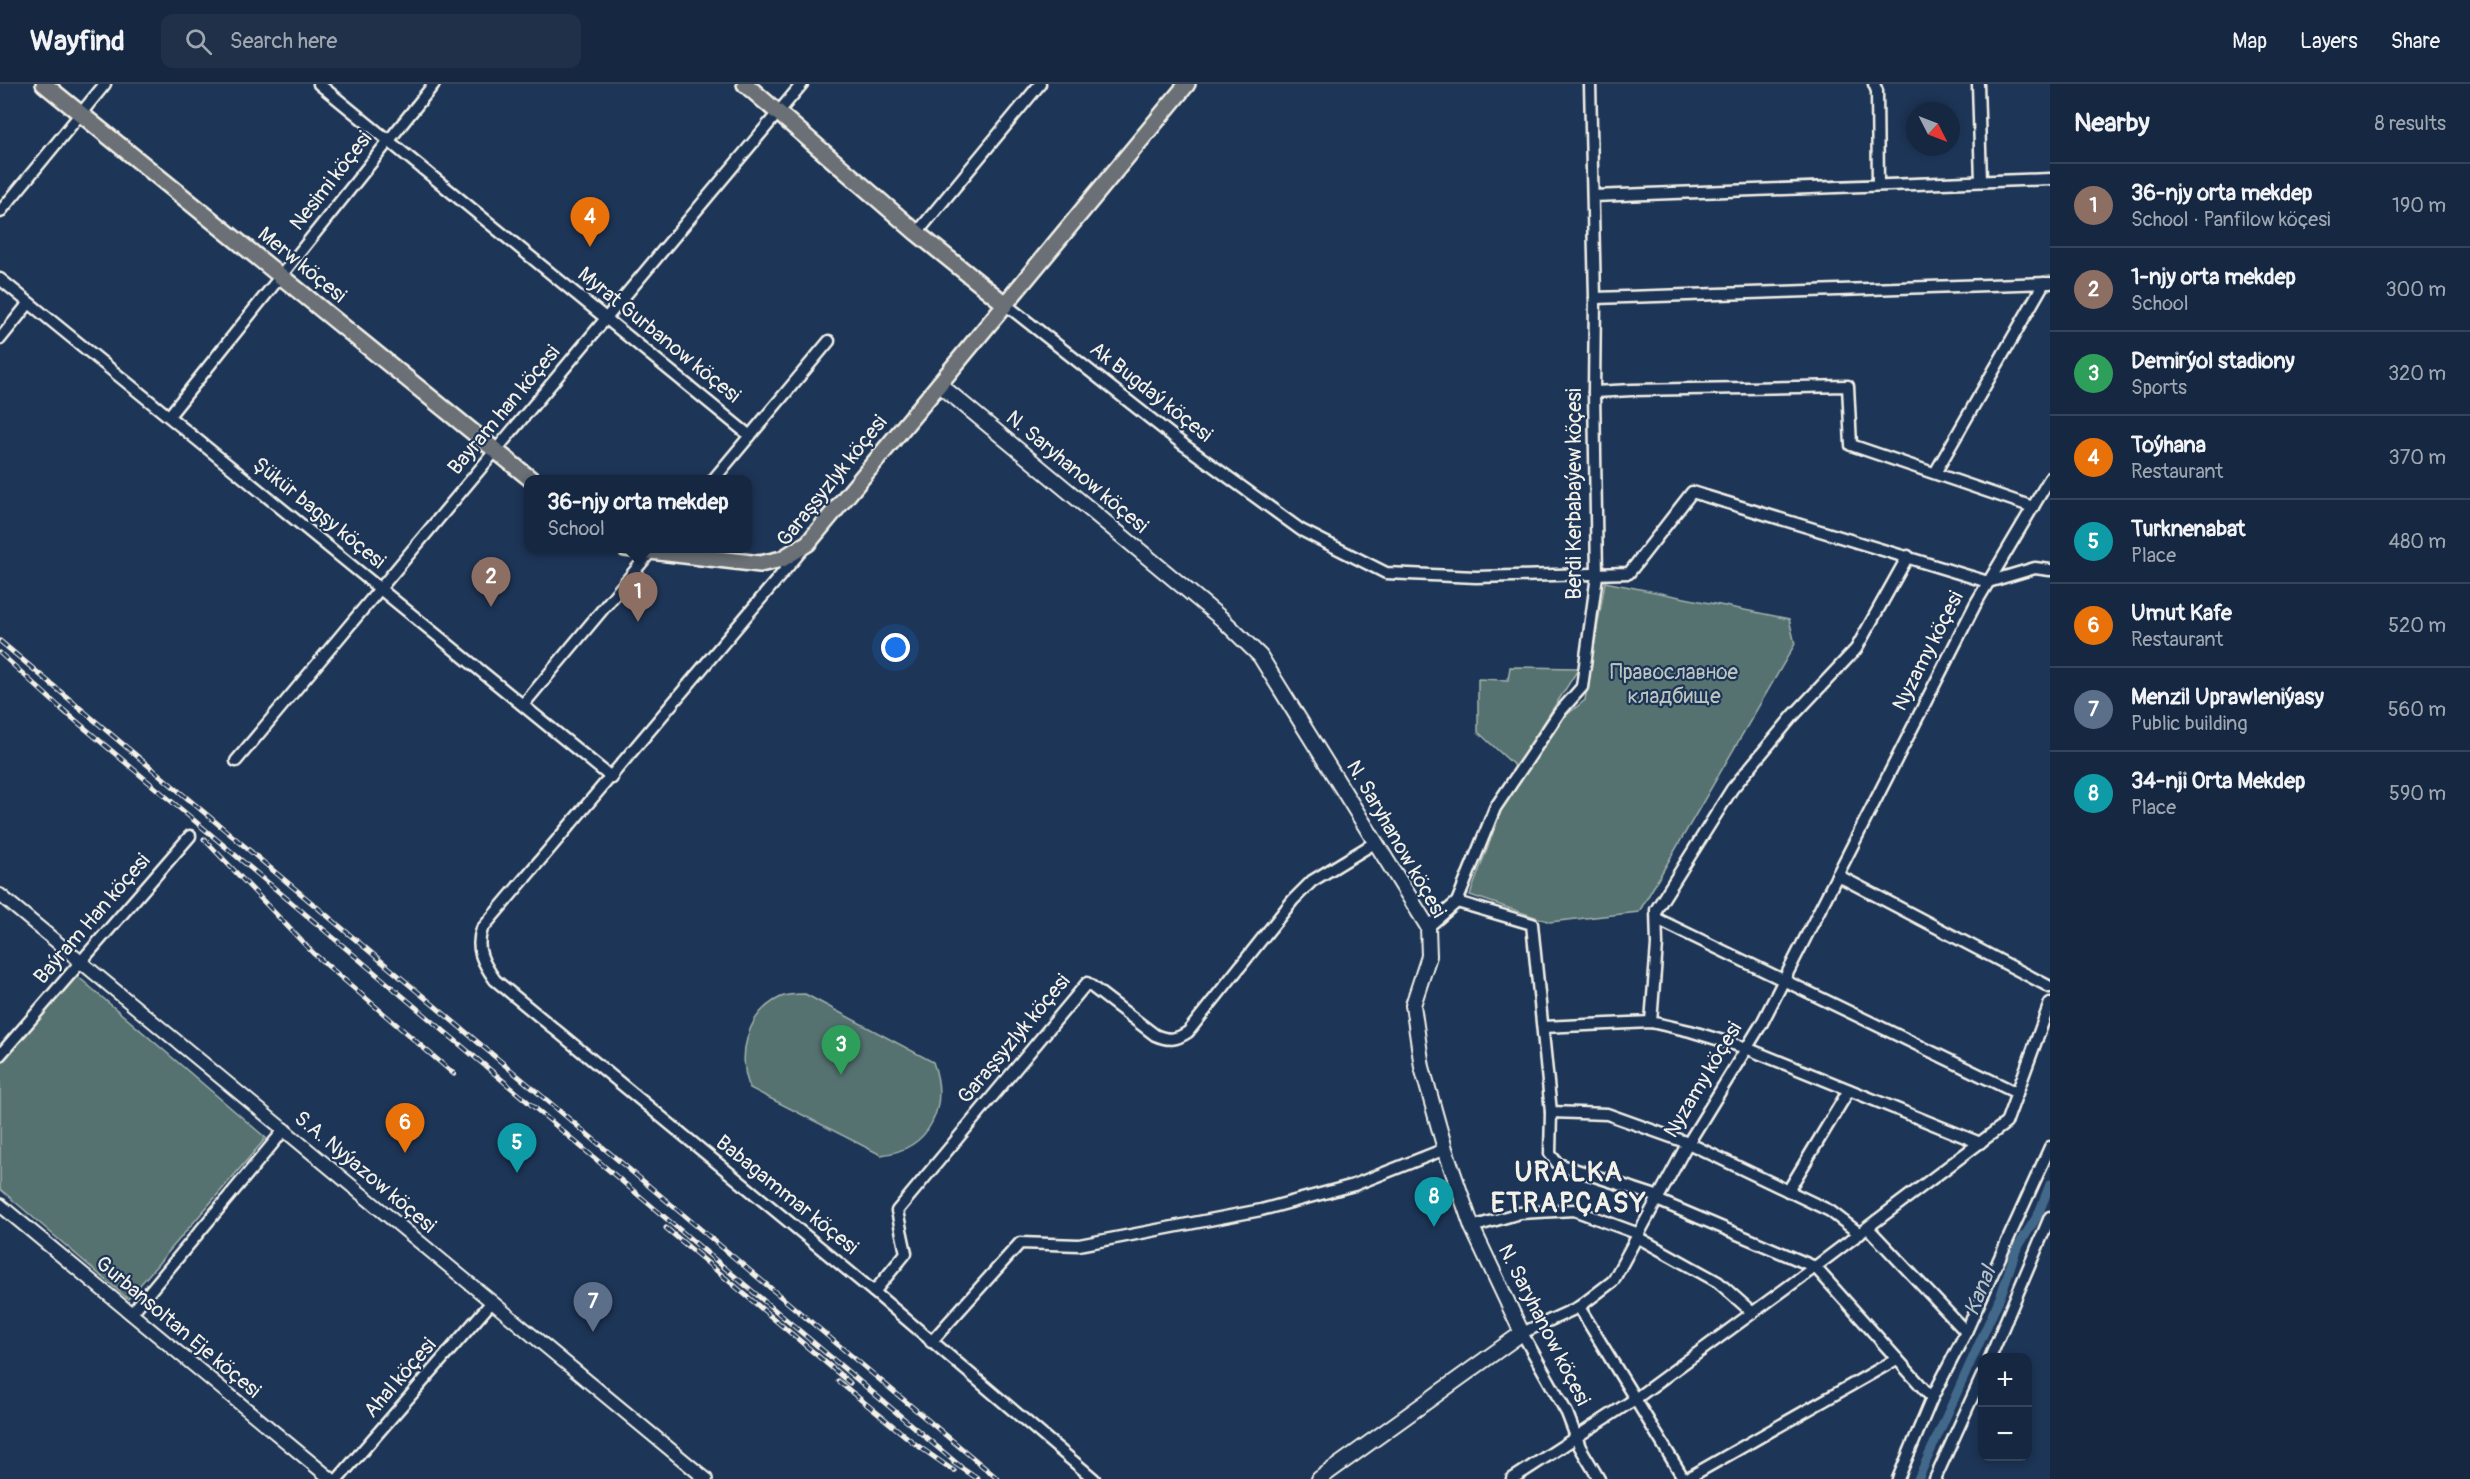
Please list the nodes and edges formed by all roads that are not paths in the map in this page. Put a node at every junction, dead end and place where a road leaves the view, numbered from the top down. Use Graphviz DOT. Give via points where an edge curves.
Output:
graph roads {
  1 [pos="44,84"];
  2 [pos="105,84"];
  3 [pos="319,84"];
  4 [pos="434,84"];
  5 [pos="745,84"];
  6 [pos="802,84"];
  7 [pos="1040,84"];
  8 [pos="1187,84"];
  9 [pos="1590,84"];
  10 [pos="1874,84"];
  11 [pos="1978,84"];
  12 [pos="779,112"];
  13 [pos="81,114"];
  14 [pos="388,140"];
  15 [pos="2050,179"];
  16 [pos="1981,181"];
  17 [pos="1878,185"];
  18 [pos="1593,196"];
  19 [pos="0,212"];
  20 [pos="917,233"];
  21 [pos="281,275"];
  22 [pos="0,279"];
  23 [pos="2047,283"];
  24 [pos="1595,298"];
  25 [pos="29,303"];
  26 [pos="1005,304"];
  27 [pos="608,318"];
  28 [pos="0,339"];
  29 [pos="829,341"];
  30 [pos="939,384"];
  31 [pos="1594,392"];
  32 [pos="169,416"];
  33 [pos="750,436"];
  34 [pos="496,450"];
  35 [pos="1935,473"];
  36 [pos="526,475"];
  37 [pos="717,475"];
  38 [pos="2050,478"];
  39 [pos="2033,507"];
  40 [pos="808,543"];
  41 [pos="650,553"];
  42 [pos="675,553"];
  43 [pos="1908,556"];
  44 [pos="2050,570"];
  45 [pos="1597,575"];
  46 [pos="1988,582"];
  47 [pos="381,589"];
  48 [pos="523,705"];
  49 [pos="236,761"];
  50 [pos="612,778"];
  51 [pos="190,836"];
  52 [pos="1376,842"];
  53 [pos="1837,875"];
  54 [pos="0,895"];
  55 [pos="1457,902"];
  56 [pos="1657,919"];
  57 [pos="1428,927"];
  58 [pos="482,929"];
  59 [pos="81,961"];
  60 [pos="1784,980"];
  61 [pos="2050,987"];
  62 [pos="2050,1003"];
  63 [pos="1651,1022"];
  64 [pos="1543,1027"];
  65 [pos="1746,1048"];
  66 [pos="0,1055"];
  67 [pos="1850,1090"];
  68 [pos="2017,1093"];
  69 [pos="1551,1112"];
  70 [pos="285,1129"];
  71 [pos="1688,1143"];
  72 [pos="1980,1143"];
  73 [pos="2050,1147"];
  74 [pos="1445,1149"];
  75 [pos="1788,1191"];
  76 [pos="1658,1198"];
  77 [pos="0,1205"];
  78 [pos="2050,1217"];
  79 [pos="1472,1227"];
  80 [pos="1864,1231"];
  81 [pos="1638,1236"];
  82 [pos="1815,1268"];
  83 [pos="874,1292"];
  84 [pos="490,1303"];
  85 [pos="1579,1307"];
  86 [pos="1753,1312"];
  87 [pos="131,1314"];
  88 [pos="1966,1332"];
  89 [pos="1522,1333"];
  90 [pos="931,1342"];
  91 [pos="1992,1353"];
  92 [pos="1897,1359"];
  93 [pos="1978,1387"];
  94 [pos="1932,1398"];
  95 [pos="1635,1399"];
  96 [pos="1576,1437"];
  97 [pos="697,1476"];
  98 [pos="331,1479"];
  99 [pos="338,1479"];
  100 [pos="1094,1479"];
  101 [pos="1319,1479"];
  102 [pos="1512,1479"];
  103 [pos="1599,1479"];
  104 [pos="1685,1479"];
  105 [pos="1898,1479"];
  106 [pos="1935,1479"];
  1 -- 13 [label="main road, Merw köçesi"];
  2 -- 13 [label="street"];
  3 -- 14 [label="street, Myrat Gurbanow köçesi"];
  4 -- 14 [label="street, Nesimi köçesi"];
  5 -- 12 [label="main road, Ak Bugdaý köçesi"];
  6 -- 12 [label="street, Bayram han köçesi"];
  7 -- 20 [label="street"];
  8 -- 26 [label="main road, Garaşsyzlyk köçesi"];
  9 -- 18 [label="street, Berdi Kerbabaýew köçesi"];
  10 -- 17 [label="street"];
  11 -- 16 [label="street"];
  12 -- 20 [label="main road, Ak Bugdaý köçesi"];
  12 -- 27 [label="street, Bayram han köçesi"];
  13 -- 19 [label="street"];
  13 -- 21 [label="main road, Merw köçesi"];
  14 -- 21 [label="street, Nesimi köçesi"];
  14 -- 27 [label="street, Myrat Gurbanow köçesi"];
  15 -- 16 [label="street"];
  16 -- 17 [label="street"];
  17 -- 18 [label="street"];
  18 -- 24 [label="street, Berdi Kerbabaýew köçesi"];
  20 -- 26 [label="main road, Ak Bugdaý köçesi"];
  21 -- 32 [label="street, Nesimi köçesi"];
  21 -- 34 [label="main road, Merw köçesi"];
  22 -- 25 [label="street, Şükür bagşy köçesi"];
  23 -- 24 [label="street"];
  23 -- 35 [label="street"];
  24 -- 31 [label="street, Berdi Kerbabaýew köçesi"];
  25 -- 28 [label="street"];
  25 -- 32 [label="street, Şükür bagşy köçesi"];
  26 -- 30 [label="main road, Garaşsyzlyk köçesi"];
  26 -- 45 [label="street, Ak Bugdaý köçesi" via="1184,445 1301,530 1386,573 1476,577"];
  27 -- 33 [label="street, Myrat Gurbanow köçesi"];
  27 -- 34 [label="street, Bayram han köçesi"];
  29 -- 33 [label="street"];
  30 -- 40 [label="main road, Garaşsyzlyk köçesi"];
  30 -- 52 [label="main road, N. Saryhanow köçesi" via="1222,619 1260,656"];
  31 -- 35 [label="street" via="1848,386 1851,445"];
  31 -- 45 [label="street, Berdi Kerbabaýew köçesi"];
  32 -- 47 [label="street, Şükür bagşy köçesi"];
  33 -- 37 [label="street"];
  34 -- 36 [label="main road, Merw köçesi"];
  34 -- 47 [label="street, Bayram han köçesi"];
  35 -- 39 [label="street"];
  38 -- 39 [label="street, Nyzamy köçesi"];
  39 -- 46 [label="street, Nyzamy köçesi"];
  40 -- 42 [label="main road" via="782,559 760,564"];
  40 -- 50 [label="street, Garaşsyzlyk köçesi"];
  41 -- 48 [label="street"];
  43 -- 45 [label="street, Ak Bugdaý köçesi" via="1692,492 1629,573"];
  43 -- 46 [label="street"];
  43 -- 56 [label="street" via="1856,649 1732,789 1656,910"];
  44 -- 46 [label="street" via="2035,568"];
  45 -- 55 [label="street, Berdi Kerbabaýew köçesi" via="1582,687 1559,713 1495,808"];
  46 -- 53 [label="street, Nyzamy köçesi"];
  47 -- 48 [label="street, Şükür bagşy köçesi"];
  47 -- 49 [label="street, Bayram han köçesi"];
  48 -- 50 [label="street, Şükür bagşy köçesi"];
  50 -- 58 [label="street, Garaşsyzlyk köçesi"];
  51 -- 59 [label="street, Baýram Han köçesi"];
  52 -- 57 [label="main road, N. Saryhanow köçesi"];
  52 -- 83 [label="street, Garaşsyzlyk köçesi" via="1312,881 1188,1032 1177,1039 1155,1035 1087,983 897,1211 906,1253"];
  53 -- 60 [label="street, Nyzamy köçesi"];
  53 -- 61 [label="street"];
  54 -- 59 [label="street, S.A. Nyýazow köçesi"];
  55 -- 57 [label="street, Berdi Kerbabaýew köçesi"];
  55 -- 64 [label="street" via="1533,924"];
  56 -- 60 [label="street"];
  56 -- 63 [label="street"];
  57 -- 74 [label="main road, N. Saryhanow köçesi" via="1429,956 1413,1005 1422,1067"];
  58 -- 83 [label="street, Babagammar köçesi" via="480,952 495,980"];
  59 -- 66 [label="street, Baýram Han köçesi"];
  59 -- 70 [label="street, S.A. Nyýazow köçesi"];
  60 -- 65 [label="street, Nyzamy köçesi"];
  60 -- 68 [label="street"];
  62 -- 68 [label="street"];
  63 -- 64 [label="street"];
  63 -- 65 [label="street"];
  64 -- 69 [label="street"];
  65 -- 67 [label="street"];
  65 -- 71 [label="street, Nyzamy köçesi"];
  67 -- 72 [label="street"];
  67 -- 75 [label="street"];
  68 -- 72 [label="street" via="2006,1123"];
  69 -- 71 [label="street" via="1607,1114"];
  69 -- 76 [label="street" via="1550,1154 1557,1164"];
  70 -- 84 [label="street, S.A. Nyýazow köçesi"];
  70 -- 87 [label="street"];
  71 -- 75 [label="street"];
  71 -- 76 [label="street, Nyzamy köçesi"];
  72 -- 80 [label="street"];
  73 -- 88 [label="street"];
  74 -- 79 [label="main road, N. Saryhanow köçesi"];
  74 -- 90 [label="street" via="1354,1185 1261,1210 1078,1245 1020,1243"];
  75 -- 80 [label="street"];
  76 -- 81 [label="street, Nyzamy köçesi"];
  76 -- 82 [label="street"];
  77 -- 87 [label="street, Gurbansoltan Eje köçesi"];
  78 -- 91 [label="street"];
  79 -- 81 [label="street" via="1520,1213 1574,1210"];
  79 -- 89 [label="main road, N. Saryhanow köçesi"];
  80 -- 82 [label="street"];
  80 -- 88 [label="street"];
  81 -- 85 [label="street, Nyzamy köçesi" via="1614,1281"];
  81 -- 86 [label="street" via="1718,1282"];
  82 -- 86 [label="street"];
  82 -- 92 [label="street"];
  83 -- 90 [label="street, Babagammar köçesi"];
  84 -- 97 [label="street, S.A. Nyýazow köçesi"];
  84 -- 99 [label="street, Ahal köçesi"];
  85 -- 89 [label="street, Nyzamy köçesi"];
  85 -- 95 [label="street"];
  86 -- 95 [label="street"];
  87 -- 98 [label="street, Gurbansoltan Eje köçesi"];
  88 -- 94 [label="street"];
  89 -- 96 [label="street, N. Saryhanow köçesi" via="1567,1413"];
  89 -- 101 [label="main road, Nyzamy köçesi"];
  90 -- 100 [label="street, Babagammar köçesi"];
  92 -- 94 [label="street"];
  92 -- 104 [label="street"];
  93 -- 106 [label="street"];
  94 -- 105 [label="street"];
  95 -- 96 [label="street"];
  95 -- 104 [label="street"];
  96 -- 102 [label="street"];
  96 -- 103 [label="street, N. Saryhanow köçesi"];
}
